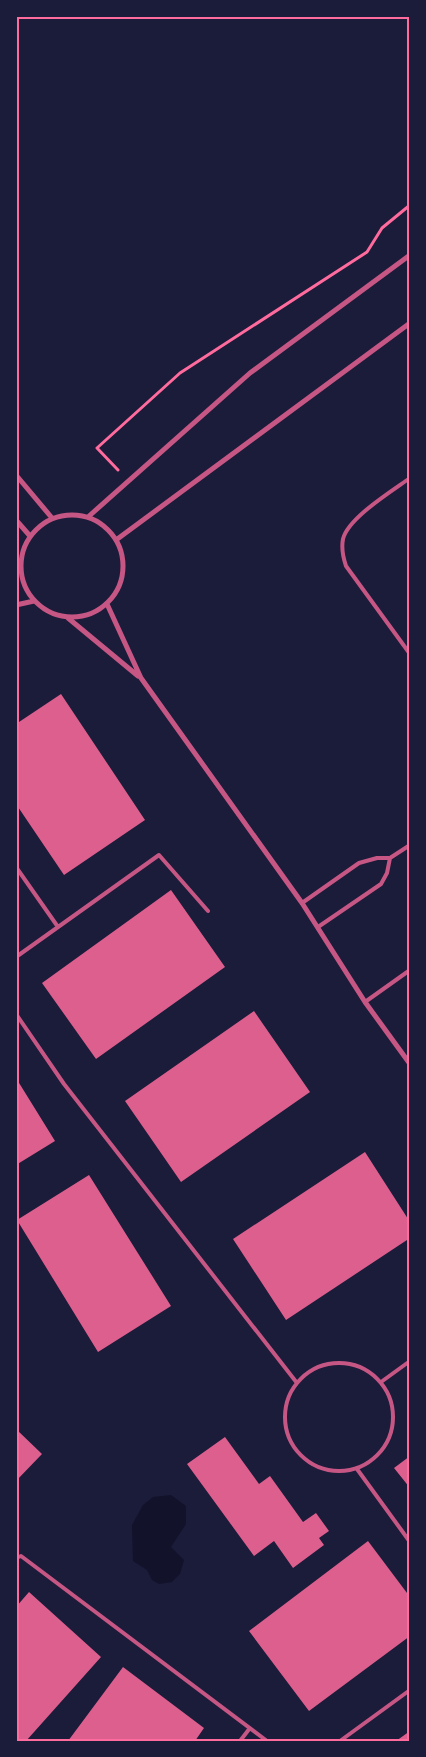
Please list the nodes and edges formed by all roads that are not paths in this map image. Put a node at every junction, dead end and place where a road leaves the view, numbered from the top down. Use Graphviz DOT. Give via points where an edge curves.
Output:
graph roads {
  1 [pos="410,254"];
  2 [pos="410,323"];
  3 [pos="16,475"];
  4 [pos="410,478"];
  5 [pos="88,517"];
  6 [pos="52,518"];
  7 [pos="16,520"];
  8 [pos="30,536"];
  9 [pos="116,540"];
  10 [pos="18,572"];
  11 [pos="34,601"];
  12 [pos="107,604"];
  13 [pos="16,605"];
  14 [pos="68,618"];
  15 [pos="410,654"];
  16 [pos="140,678"];
  17 [pos="410,845"];
  18 [pos="390,858"];
  19 [pos="16,867"];
  20 [pos="302,903"];
  21 [pos="208,911"];
  22 [pos="58,927"];
  23 [pos="318,927"];
  24 [pos="16,957"];
  25 [pos="410,970"];
  26 [pos="365,1002"];
  27 [pos="16,1014"];
  28 [pos="410,1064"];
  29 [pos="410,1361"];
  30 [pos="381,1382"];
  31 [pos="297,1383"];
  32 [pos="357,1469"];
  33 [pos="410,1542"];
  34 [pos="16,1558"];
  35 [pos="410,1690"];
  36 [pos="250,1728"];
  37 [pos="240,1741"];
  38 [pos="267,1741"];
  39 [pos="340,1741"];
  1 -- 5 [label="street" via="250,373"];
  2 -- 9 [label="street"];
  3 -- 6 [label="street"];
  4 -- 15 [label="lane" via="354,522 344,537 342,554 346,566"];
  5 -- 6 [label="street" via="70,514"];
  5 -- 9 [label="street" via="104,526"];
  6 -- 8 [label="street"];
  7 -- 8 [label="street"];
  8 -- 10 [label="street"];
  9 -- 12 [label="street" via="122,556 123,574 120,585"];
  10 -- 11 [label="street"];
  11 -- 13 [label="street"];
  11 -- 14 [label="street" via="49,612"];
  12 -- 14 [label="street" via="88,615"];
  12 -- 16 [label="street"];
  14 -- 16 [label="street"];
  16 -- 20 [label="street"];
  17 -- 18 [label="lane"];
  18 -- 20 [label="lane" via="359,863"];
  18 -- 23 [label="lane" via="381,884"];
  19 -- 22 [label="lane"];
  20 -- 23 [label="street"];
  21 -- 22 [label="lane" via="158,855"];
  22 -- 24 [label="lane"];
  23 -- 26 [label="street"];
  25 -- 26 [label="lane"];
  26 -- 28 [label="street"];
  27 -- 31 [label="lane" via="64,1084"];
  29 -- 30 [label="lane"];
  30 -- 31 [label="lane" via="354,1364 338,1362 308,1372"];
  30 -- 32 [label="lane" via="390,1397 394,1414 392,1431 384,1447"];
  31 -- 32 [label="lane" via="288,1398 285,1416 287,1433 295,1448 307,1461 323,1469"];
  32 -- 33 [label="lane"];
  34 -- 36 [label="lane" via="21,1556"];
  35 -- 39 [label="lane"];
  36 -- 37 [label="lane"];
  36 -- 38 [label="lane"];
}
